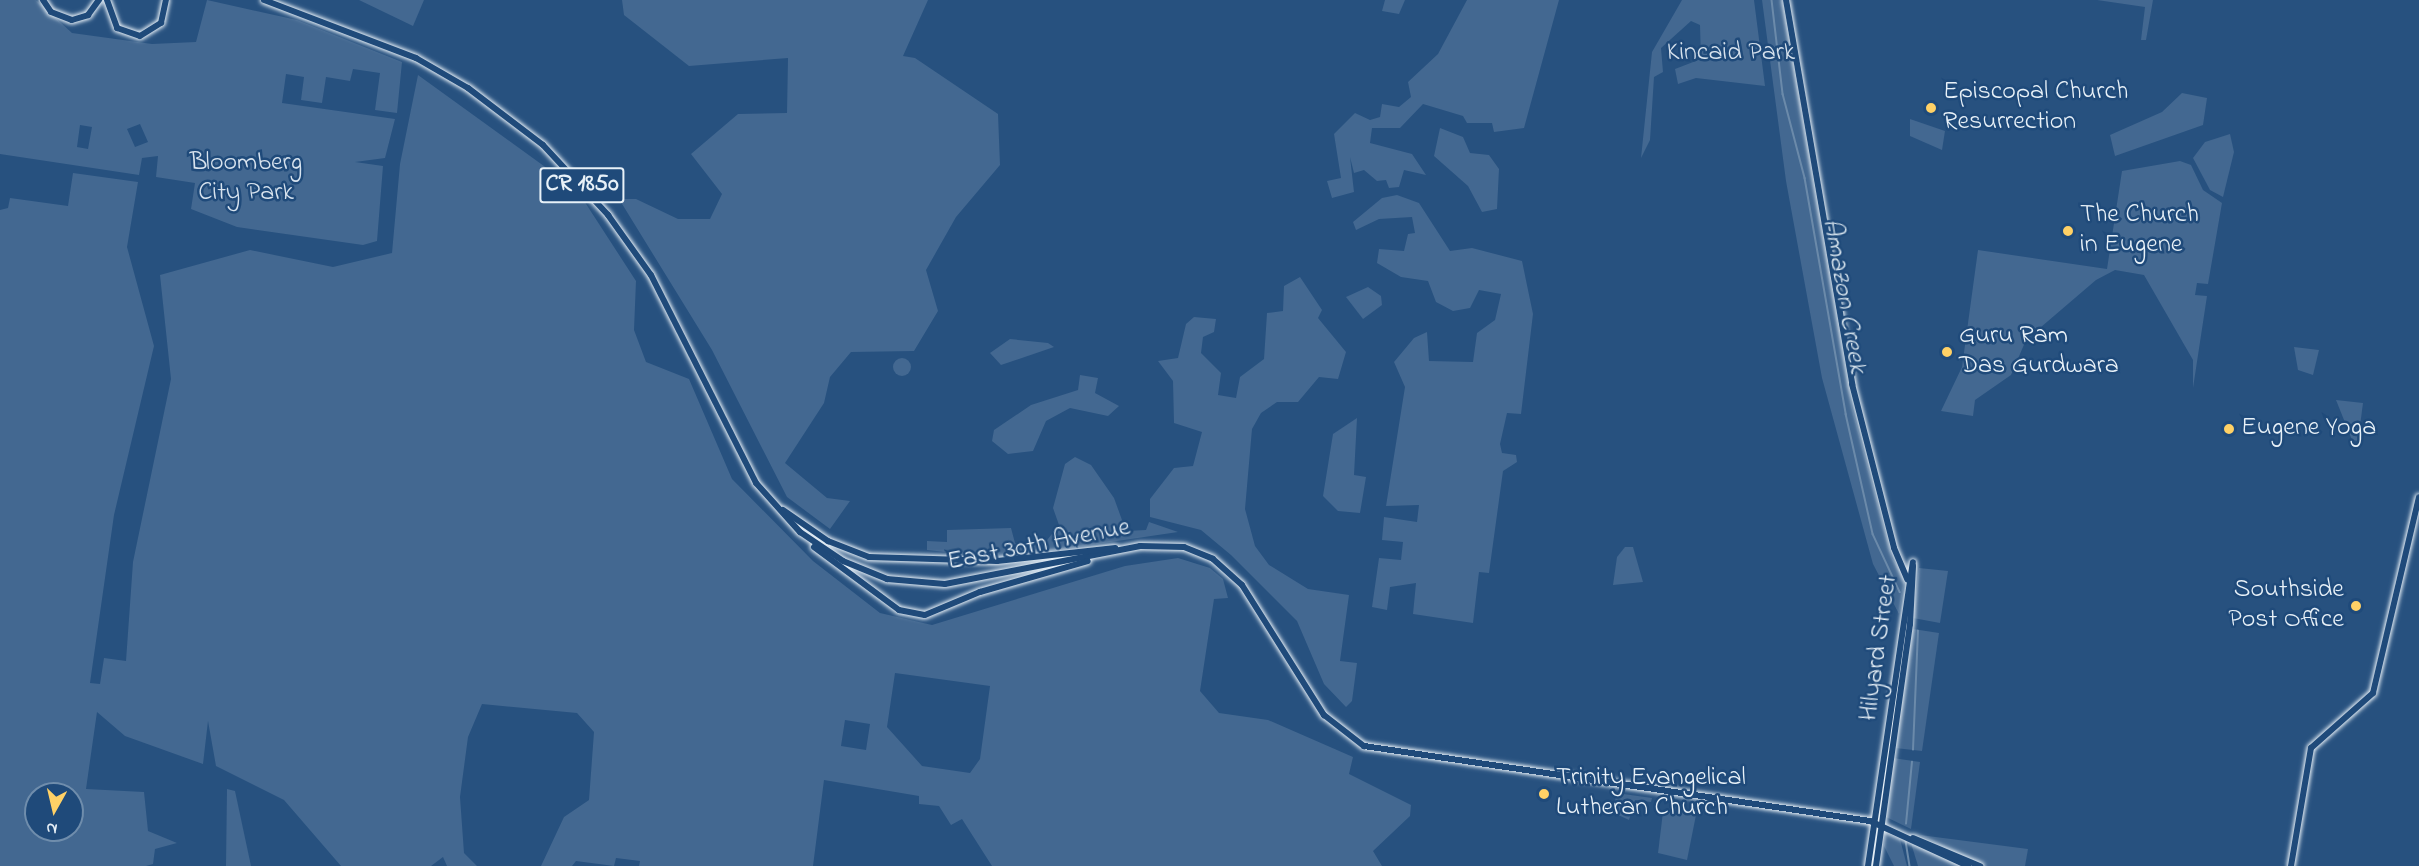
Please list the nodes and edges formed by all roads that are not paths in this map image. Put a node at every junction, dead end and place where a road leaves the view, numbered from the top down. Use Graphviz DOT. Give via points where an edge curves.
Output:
graph roads {
  1 [pos="43,0"];
  2 [pos="99,0"];
  3 [pos="107,0"];
  4 [pos="166,0"];
  5 [pos="266,0"];
  6 [pos="1786,0"];
  7 [pos="2419,497"];
  8 [pos="771,502"];
  9 [pos="800,532"];
  10 [pos="1140,546"];
  11 [pos="1125,549"];
  12 [pos="1898,558"];
  13 [pos="1913,562"];
  14 [pos="1907,579"];
  15 [pos="1874,822"];
  16 [pos="1882,825"];
  17 [pos="1913,838"];
  18 [pos="1868,866"];
  19 [pos="1876,866"];
  20 [pos="1968,866"];
  21 [pos="1980,866"];
  22 [pos="2291,866"];
  1 -- 2 [label="main road" via="51,12 72,20 88,15"];
  3 -- 4 [label="main road" via="117,28 140,36 161,23"];
  5 -- 8 [label="main road, East 30th Avenue / CR 1850" via="416,58 499,109 543,145 608,215 651,275 740,454"];
  6 -- 12 [label="main road" via="1852,384"];
  7 -- 22 [label="main road" via="2373,693 2311,748"];
  8 -- 9 [label="main road, East 30th Avenue / CR 1850"];
  8 -- 10 [label="main road" via="828,541 869,557 997,561"];
  9 -- 11 [label="main road, East 30th Avenue / CR 1850" via="872,574 935,584"];
  9 -- 11 [label="main road" via="892,605 925,615 980,592"];
  10 -- 11 [label="main road, East 30th Avenue"];
  10 -- 15 [label="main road, East 30th Avenue" via="1191,549 1229,571 1259,608 1324,715 1364,746"];
  12 -- 13 [label="main road"];
  12 -- 14 [label="main road"];
  13 -- 14 [label="main road, Hilyard Street"];
  13 -- 16 [label="main road, Hilyard Street" via="1910,624"];
  14 -- 15 [label="main road, Hilyard Street"];
  15 -- 16 [label="main road, East 30th Avenue"];
  15 -- 18 [label="main road, Hilyard Street"];
  16 -- 17 [label="main road, East 30th Avenue"];
  16 -- 19 [label="main road, Hilyard Street"];
  17 -- 20 [label="main road"];
  17 -- 21 [label="main road"];
}
